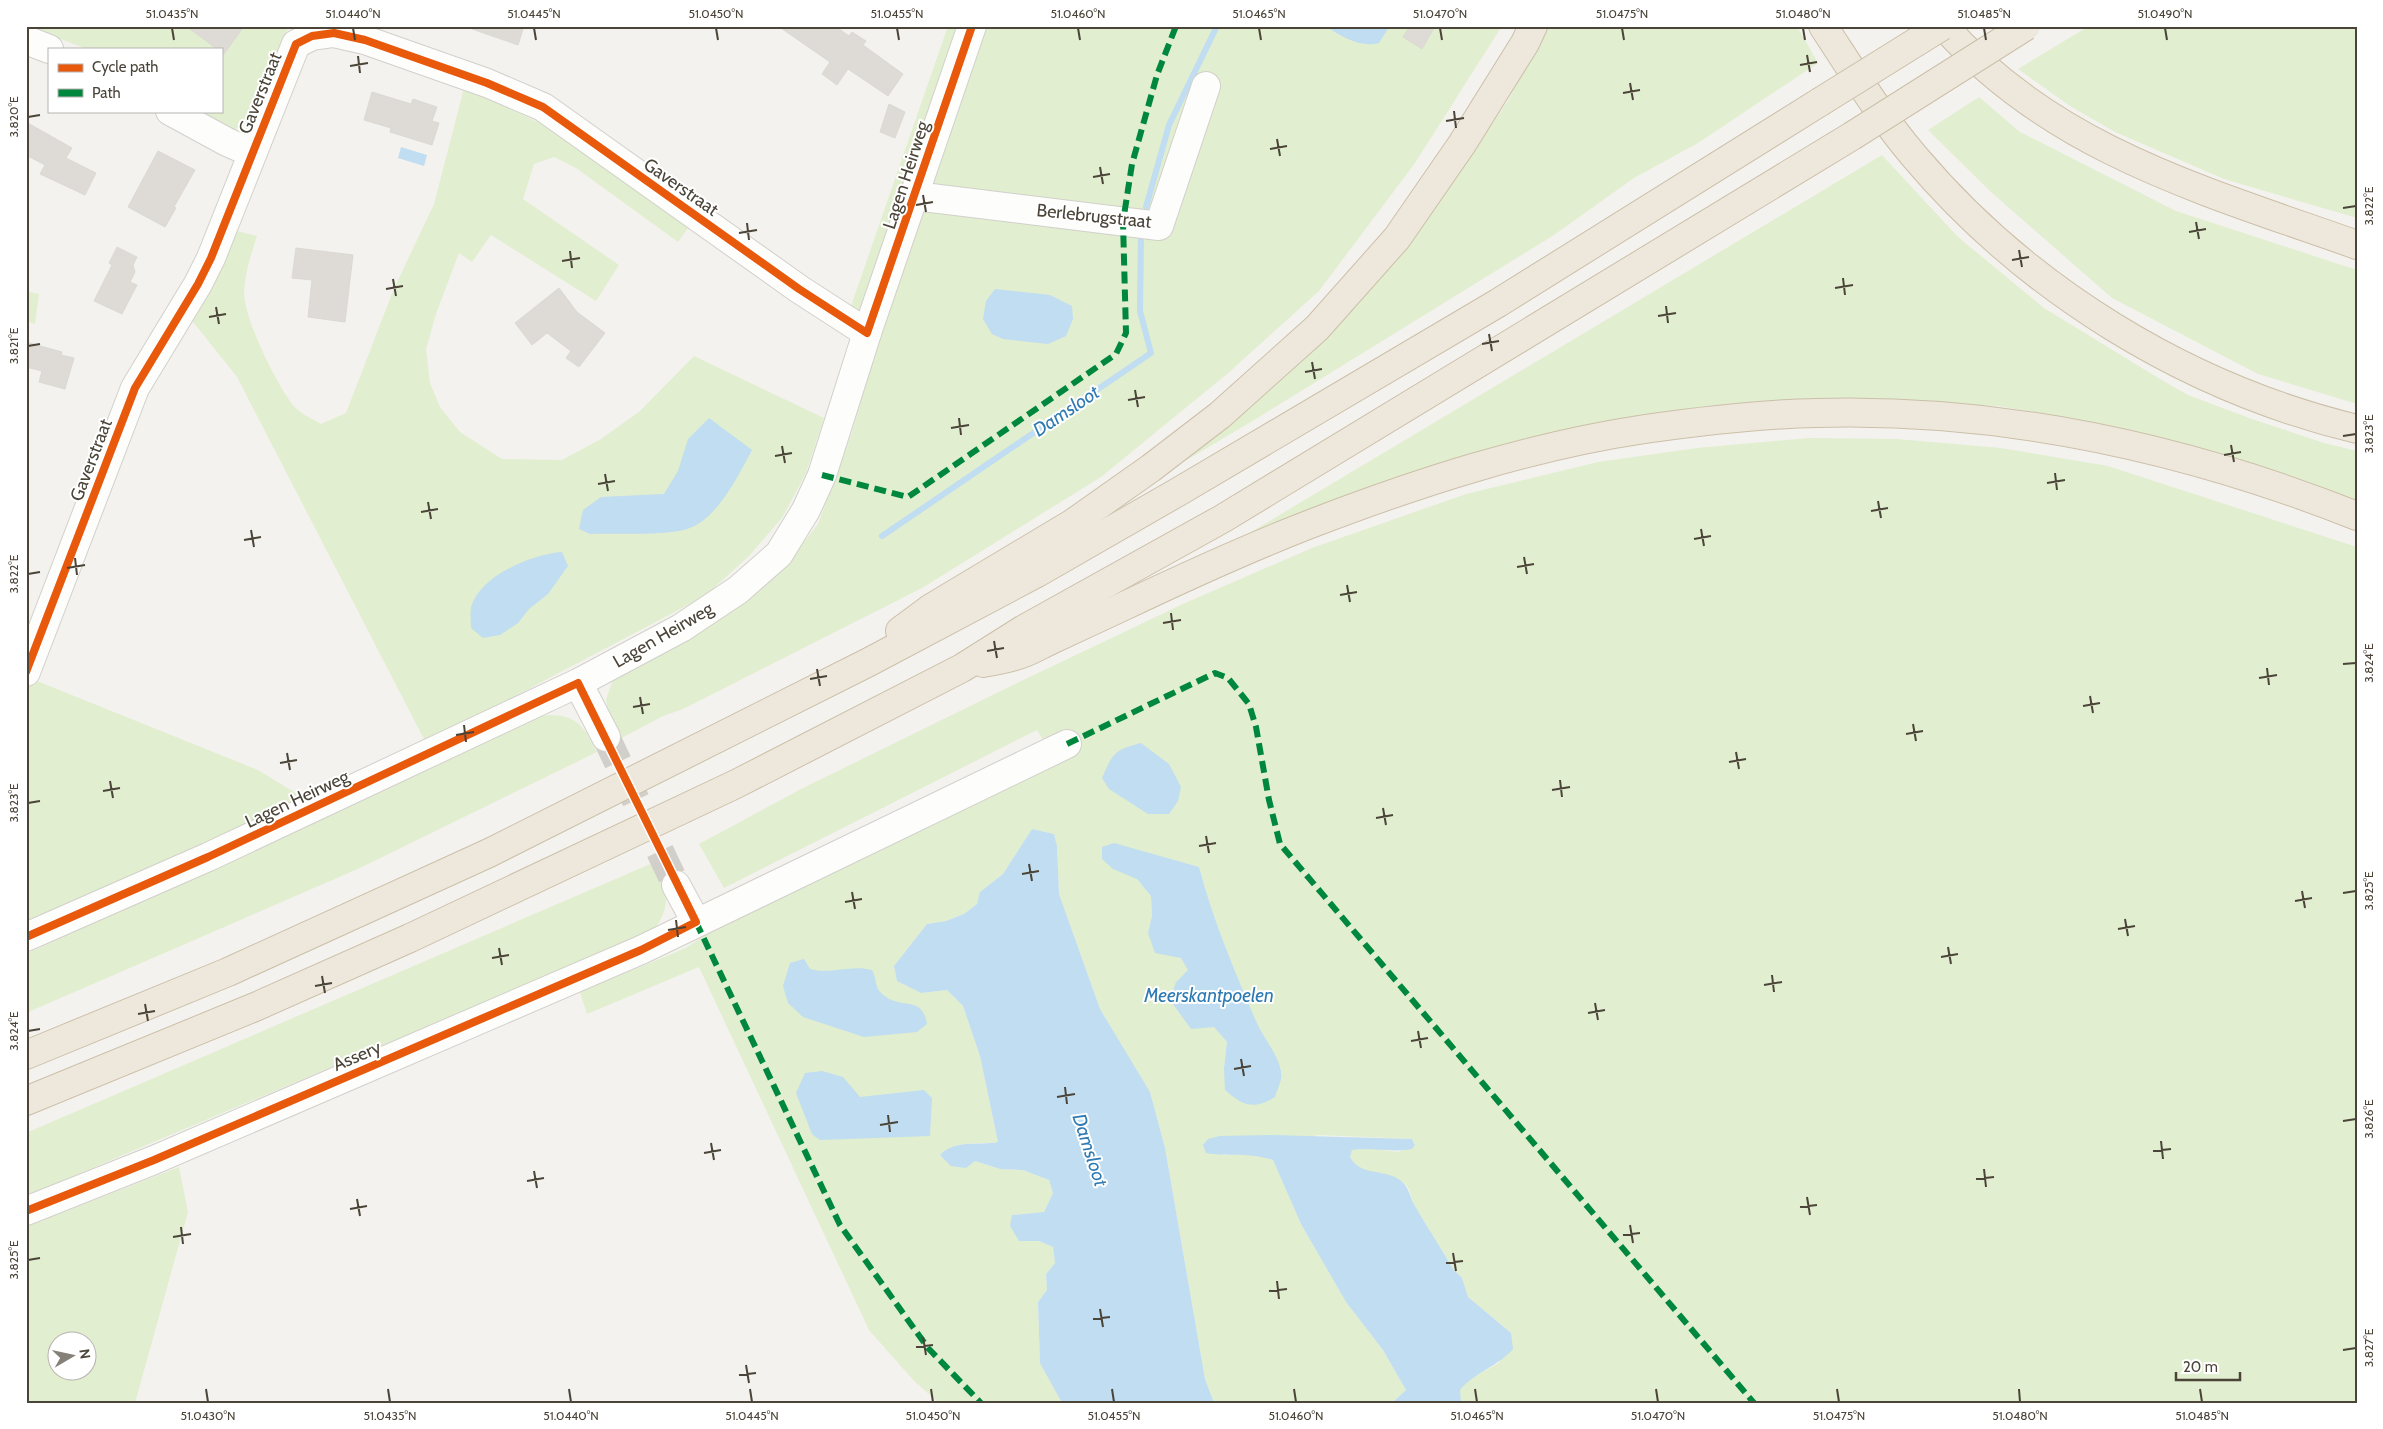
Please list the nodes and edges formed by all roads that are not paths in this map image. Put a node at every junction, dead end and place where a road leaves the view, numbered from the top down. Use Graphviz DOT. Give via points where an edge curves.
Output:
graph roads {
  1 [pos="972,26"];
  2 [pos="1533,26"];
  3 [pos="1824,26"];
  4 [pos="1943,26"];
  5 [pos="2026,26"];
  6 [pos="311,31"];
  7 [pos="26,40"];
  8 [pos="48,49"];
  9 [pos="1206,86"];
  10 [pos="172,112"];
  11 [pos="252,153"];
  12 [pos="916,196"];
  13 [pos="2357,245"];
  14 [pos="867,333"];
  15 [pos="2357,428"];
  16 [pos="2357,516"];
  17 [pos="962,668"];
  18 [pos="26,672"];
  19 [pos="835,679"];
  20 [pos="578,683"];
  21 [pos="606,737"];
  22 [pos="1067,744"];
  23 [pos="676,885"];
  24 [pos="696,922"];
  25 [pos="26,937"];
  26 [pos="26,1055"];
  27 [pos="26,1101"];
  28 [pos="26,1211"];
  1 -- 12 [label="street, Lagen Heirweg"];
  2 -- 19 [label="highway" via="1462,144 1397,238 1317,328 1220,415 1152,468 1073,523 931,608"];
  3 -- 15 [label="highway" via="1870,97 1914,156 1970,216 2031,269 2093,315 2158,353 2242,393"];
  4 -- 13 [label="highway" via="2009,86 2054,120 2092,143 2193,186"];
  4 -- 19 [label="highway, bridge" via="1498,303 1037,573"];
  5 -- 17 [label="highway, bridge" via="1852,136 1222,519 1024,629"];
  6 -- 11 [label="street, Gaverstraat" via="296,44"];
  6 -- 14 [label="street, Gaverstraat" via="365,40 487,82 543,107"];
  7 -- 8 [label="street"];
  9 -- 12 [label="street, Berlebrugstraat" via="1159,226"];
  10 -- 11 [label="street"];
  11 -- 18 [label="street, Gaverstraat" via="207,267 136,388"];
  12 -- 14 [label="street, Lagen Heirweg"];
  14 -- 20 [label="street, Lagen Heirweg" via="822,475 806,510 779,554 738,590 681,628"];
  16 -- 17 [label="highway" via="2224,468 2036,427 1878,413 1815,413 1734,419 1644,429 1598,438 1514,457 1440,479 1363,504 1273,539 1020,655"];
  17 -- 27 [label="highway" via="736,784 462,914 255,1007"];
  19 -- 26 [label="highway" via="489,853 228,972"];
  20 -- 21 [label="street"];
  20 -- 25 [label="street, Lagen Heirweg" via="208,857"];
  22 -- 24 [label="street, Assery"];
  23 -- 24 [label="street"];
  24 -- 28 [label="street, Assery" via="641,950 154,1160"];
}
